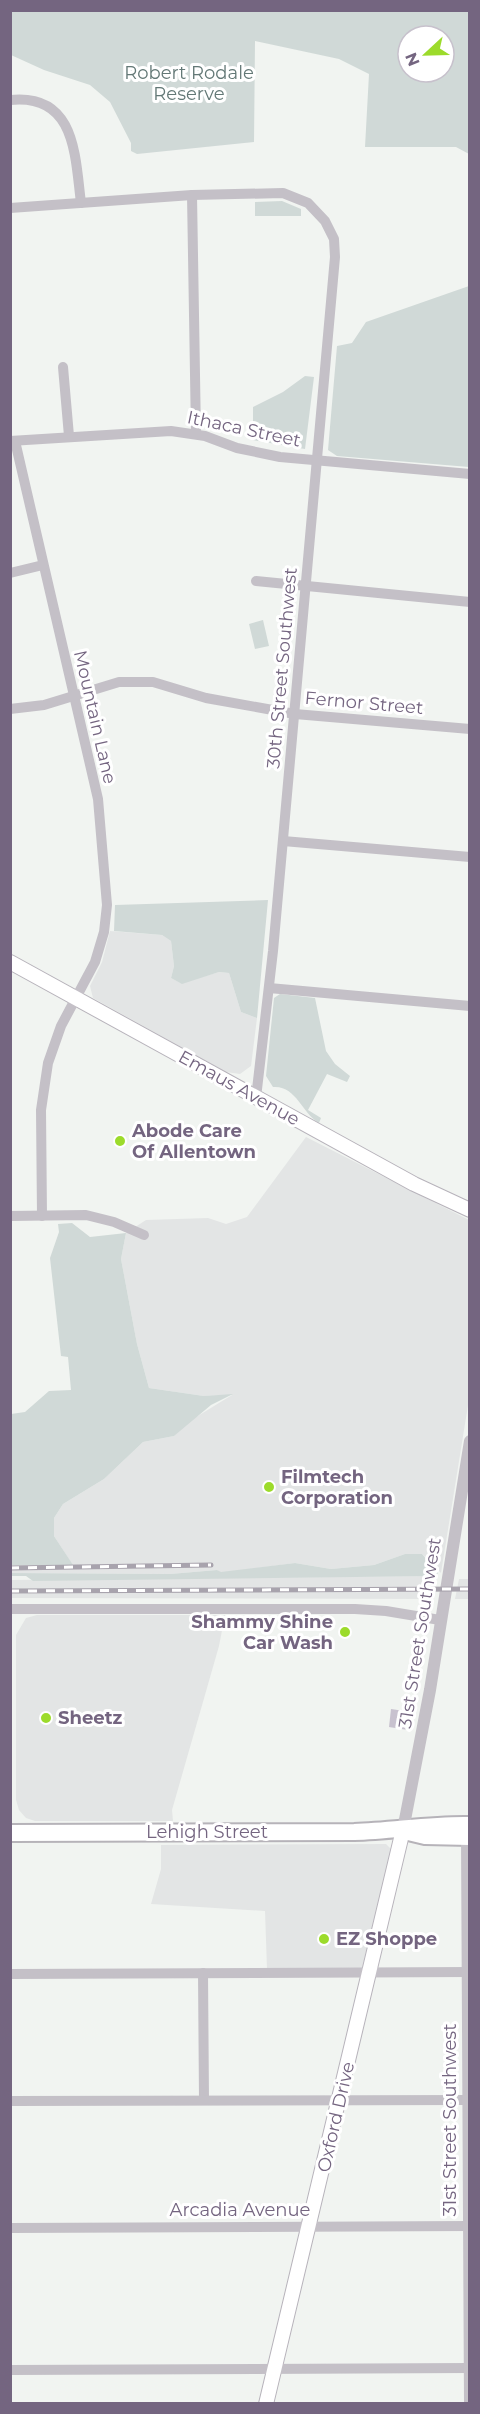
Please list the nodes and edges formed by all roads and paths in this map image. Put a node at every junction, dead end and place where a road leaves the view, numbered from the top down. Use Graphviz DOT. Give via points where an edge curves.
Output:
graph roads {
  1 [pos="10,100"];
  2 [pos="192,195"];
  3 [pos="81,204"];
  4 [pos="10,208"];
  5 [pos="63,367"];
  6 [pos="196,434"];
  7 [pos="69,436"];
  8 [pos="13,441"];
  9 [pos="317,461"];
  10 [pos="470,474"];
  11 [pos="43,565"];
  12 [pos="10,573"];
  13 [pos="256,580"];
  14 [pos="306,587"];
  15 [pos="470,602"];
  16 [pos="73,698"];
  17 [pos="10,709"];
  18 [pos="295,714"];
  19 [pos="470,729"];
  20 [pos="283,841"];
  21 [pos="470,857"];
  22 [pos="10,962"];
  23 [pos="268,988"];
  24 [pos="76,999"];
  25 [pos="470,1006"];
  26 [pos="256,1098"];
  27 [pos="470,1210"];
  28 [pos="10,1216"];
  29 [pos="42,1216"];
  30 [pos="144,1235"];
  31 [pos="470,1441"];
  32 [pos="466,1489"];
  33 [pos="10,1609"];
  34 [pos="440,1620"];
  35 [pos="403,1830"];
  36 [pos="10,1833"];
  37 [pos="468,1833"];
  38 [pos="468,1907"];
  39 [pos="368,1972"];
  40 [pos="468,1972"];
  41 [pos="203,1973"];
  42 [pos="10,1974"];
  43 [pos="204,2100"];
  44 [pos="340,2100"];
  45 [pos="469,2100"];
  46 [pos="10,2101"];
  47 [pos="310,2226"];
  48 [pos="469,2226"];
  49 [pos="10,2228"];
  50 [pos="469,2368"];
  51 [pos="275,2369"];
  52 [pos="10,2370"];
  53 [pos="266,2403"];
  54 [pos="469,2403"];
  1 -- 3 [label="street" via="45,104 69,131"];
  2 -- 3 [label="street"];
  2 -- 6 [label="street"];
  2 -- 9 [label="street, 30th Street Southwest" via="266,192 294,196 315,209 334,239 333,292"];
  3 -- 4 [label="street"];
  5 -- 7 [label="street"];
  6 -- 7 [label="street, Ithaca Street" via="152,430"];
  6 -- 9 [label="street, Ithaca Street" via="257,452"];
  7 -- 8 [label="street, Ithaca Street"];
  8 -- 11 [label="street, Mountain Lane"];
  9 -- 10 [label="street, Ithaca Street"];
  9 -- 14 [label="street, 30th Street Southwest"];
  11 -- 12 [label="street"];
  11 -- 16 [label="street, Mountain Lane"];
  13 -- 14 [label="street"];
  14 -- 15 [label="street"];
  14 -- 18 [label="street, 30th Street Southwest"];
  16 -- 17 [label="street, Fernor Street"];
  16 -- 18 [label="street, Fernor Street" via="119,682 153,681 206,698"];
  16 -- 24 [label="street, Mountain Lane" via="98,799 107,905 100,949"];
  18 -- 19 [label="street, Fernor Street"];
  18 -- 20 [label="street, 30th Street Southwest"];
  20 -- 21 [label="street"];
  20 -- 23 [label="street, 30th Street Southwest"];
  22 -- 24 [label="main road, Emaus Avenue"];
  23 -- 25 [label="street"];
  23 -- 26 [label="street, 30th Street Southwest"];
  24 -- 26 [label="main road, Emaus Avenue"];
  24 -- 29 [label="street, Mountain Lane" via="56,1041 44,1086"];
  26 -- 27 [label="main road, Emaus Avenue"];
  28 -- 29 [label="street"];
  29 -- 30 [label="street" via="86,1215"];
  31 -- 32 [label="street, 31st Street Southwest"];
  32 -- 34 [label="street, 31st Street Southwest"];
  33 -- 34 [label="street" via="355,1609"];
  34 -- 35 [label="street, 31st Street Southwest"];
  35 -- 36 [label="highway, Lehigh Street"];
  35 -- 37 [label="highway, Lehigh Street" via="425,1836"];
  35 -- 39 [label="main road, Oxford Drive"];
  37 -- 38 [label="street, 31st Street Southwest"];
  38 -- 40 [label="street, 31st Street Southwest"];
  39 -- 40 [label="street"];
  39 -- 41 [label="street"];
  39 -- 44 [label="main road, Oxford Drive"];
  40 -- 45 [label="street, 31st Street Southwest"];
  41 -- 42 [label="street"];
  41 -- 43 [label="street"];
  43 -- 44 [label="street"];
  43 -- 46 [label="street"];
  44 -- 45 [label="street"];
  44 -- 47 [label="main road, Oxford Drive"];
  45 -- 48 [label="street, 31st Street Southwest"];
  47 -- 48 [label="street, Arcadia Avenue"];
  47 -- 49 [label="street, Arcadia Avenue"];
  47 -- 51 [label="main road, Oxford Drive"];
  48 -- 50 [label="street, 31st Street Southwest"];
  50 -- 51 [label="street"];
  50 -- 54 [label="street, 31st Street Southwest"];
  51 -- 52 [label="street"];
  51 -- 53 [label="main road, Oxford Drive"];
}
